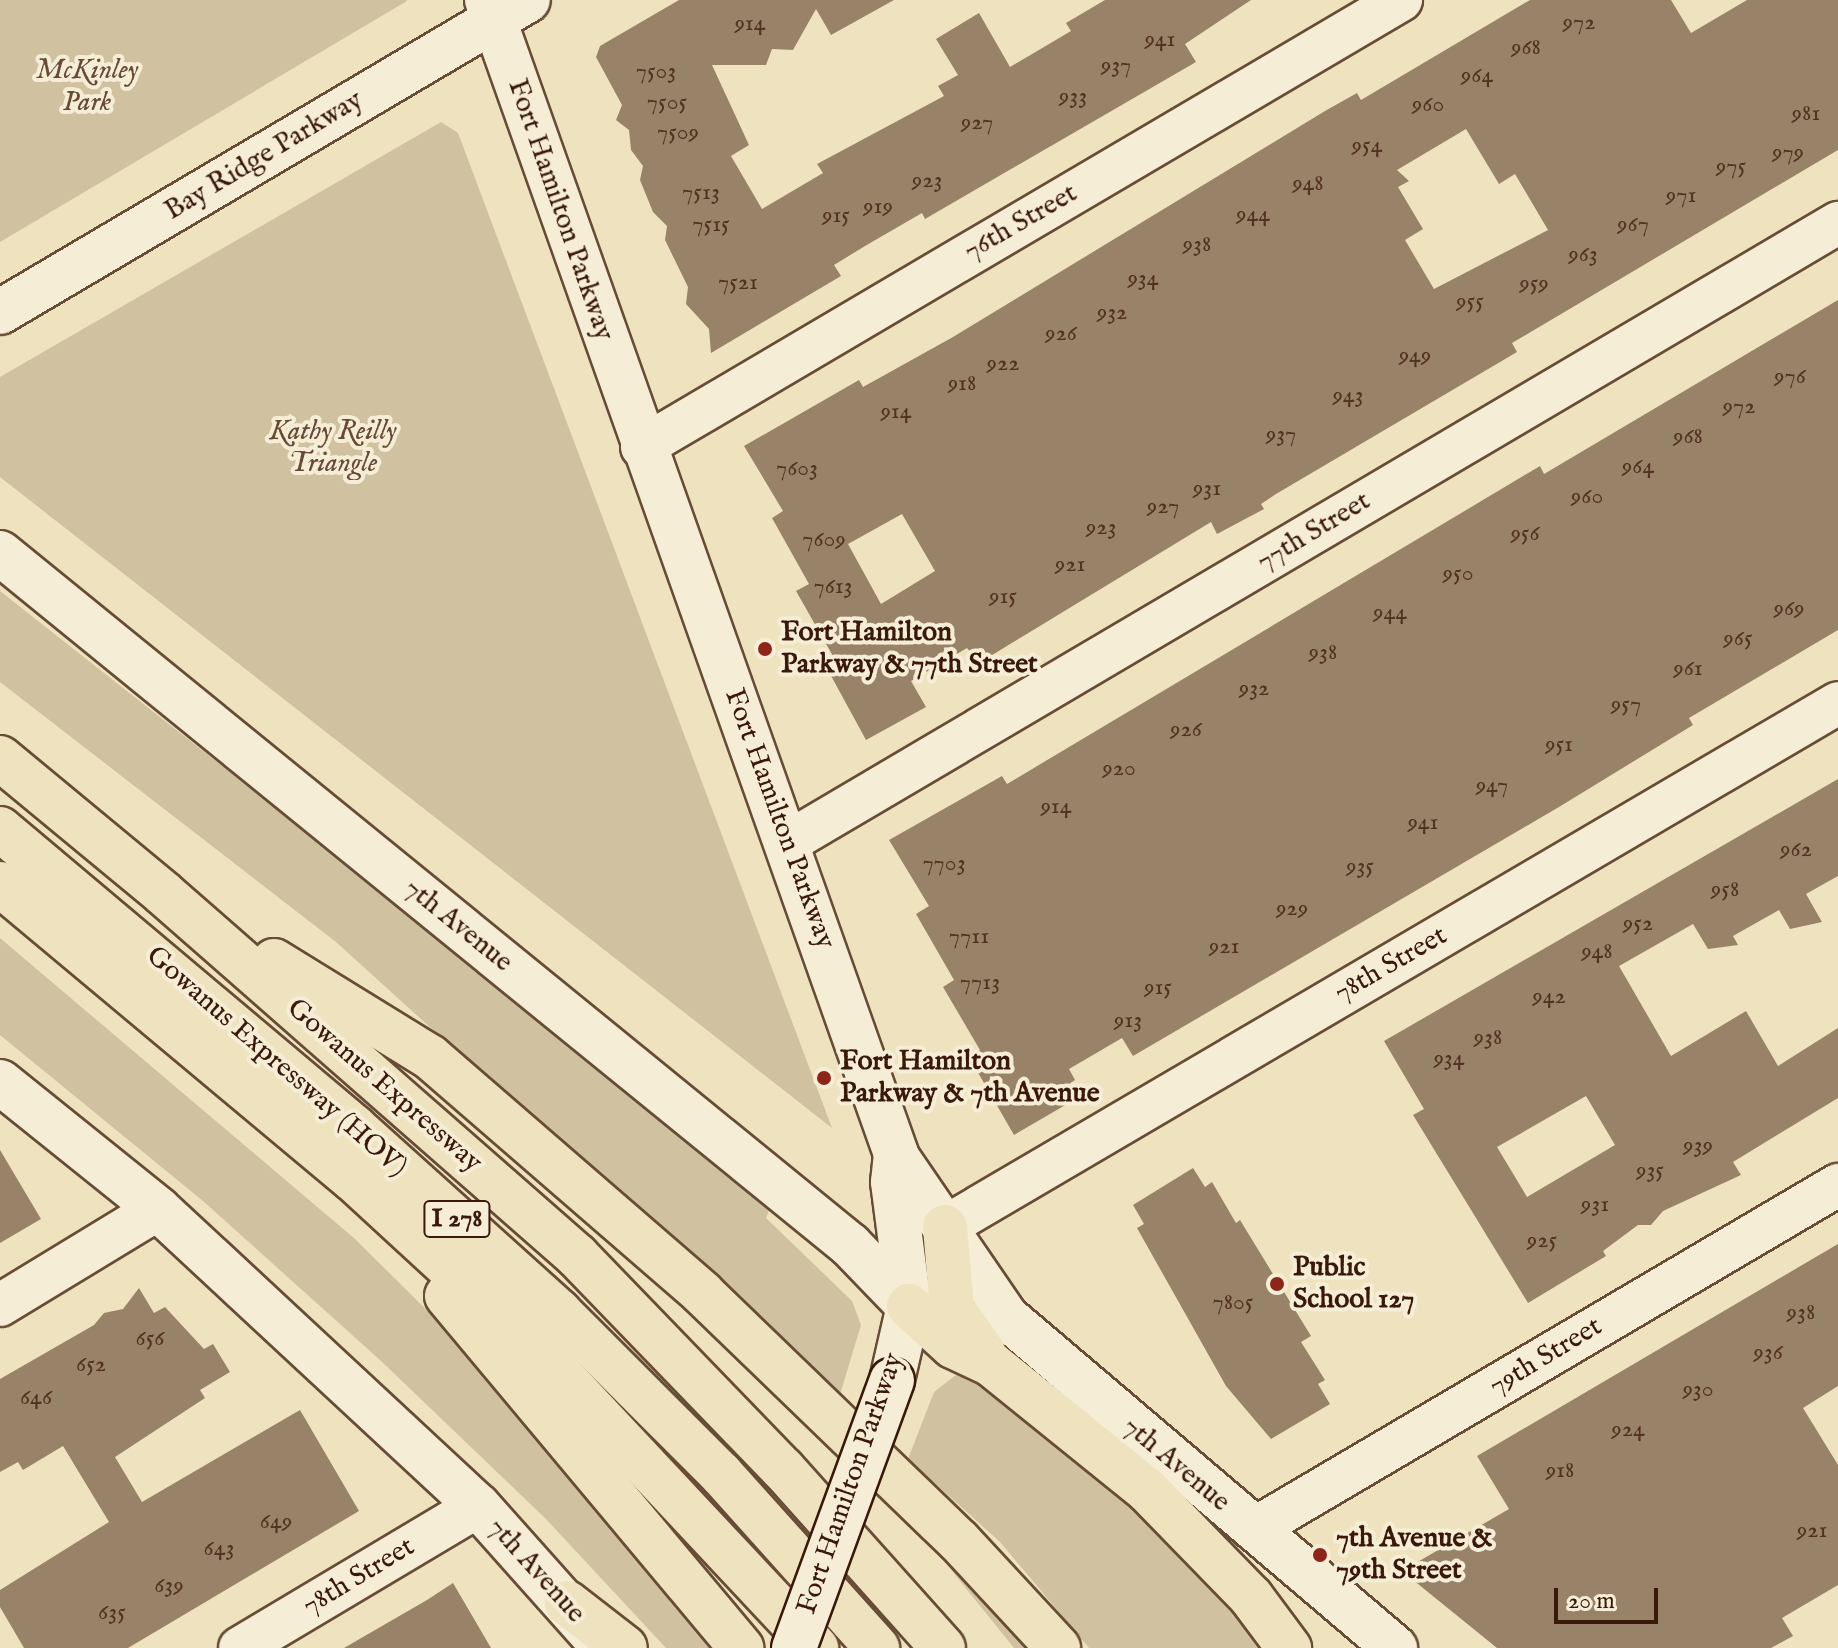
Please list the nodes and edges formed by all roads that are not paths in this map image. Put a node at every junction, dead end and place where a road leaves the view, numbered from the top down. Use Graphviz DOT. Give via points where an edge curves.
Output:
graph roads {
  1 [pos="1401,0"];
  2 [pos="503,7"];
  3 [pos="1838,223"];
  4 [pos="0,312"];
  5 [pos="642,447"];
  6 [pos="0,553"];
  7 [pos="1838,703"];
  8 [pos="0,758"];
  9 [pos="0,829"];
  10 [pos="790,841"];
  11 [pos="0,884"];
  12 [pos="163,893"];
  13 [pos="0,1082"];
  14 [pos="898,1159"];
  15 [pos="353,1179"];
  16 [pos="1838,1185"];
  17 [pos="158,1209"];
  18 [pos="945,1227"];
  19 [pos="0,1305"];
  20 [pos="909,1306"];
  21 [pos="991,1364"];
  22 [pos="478,1506"];
  23 [pos="1254,1529"];
  24 [pos="567,1603"];
  25 [pos="240,1648"];
  26 [pos="602,1648"];
  27 [pos="625,1648"];
  28 [pos="741,1648"];
  29 [pos="794,1648"];
  30 [pos="816,1648"];
  31 [pos="877,1648"];
  32 [pos="943,1648"];
  33 [pos="1058,1648"];
  34 [pos="1289,1648"];
  35 [pos="1395,1648"];
  1 -- 5 [label="street, 76th Street"];
  2 -- 4 [label="main road, Bay Ridge Parkway"];
  2 -- 5 [label="main road, Fort Hamilton Parkway"];
  3 -- 10 [label="street, 77th Street"];
  5 -- 10 [label="main road, Fort Hamilton Parkway"];
  6 -- 20 [label="main road, 7th Avenue" via="850,1245"];
  7 -- 18 [label="street, 78th Street"];
  8 -- 12 [label="highway, Gowanus Expressway / I 278"];
  9 -- 31 [label="highway, Gowanus Expressway (HOV) / I 278" via="355,1128 559,1312 721,1474"];
  10 -- 14 [label="main road, Fort Hamilton Parkway"];
  11 -- 15 [label="highway, I 278"];
  12 -- 32 [label="highway, Gowanus Expressway / I 278" via="577,1256 783,1469"];
  12 -- 33 [label="highway" via="430,1057 702,1293 959,1541"];
  13 -- 17 [label="main road, 7th Avenue"];
  14 -- 18 [label="main road, 7th Avenue"];
  14 -- 20 [label="main road, Fort Hamilton Parkway" via="893,1182"];
  15 -- 28 [label="highway"];
  15 -- 30 [label="highway, I 278" via="528,1340"];
  16 -- 23 [label="street, 79th Street"];
  17 -- 19 [label="street"];
  17 -- 22 [label="main road, 7th Avenue"];
  18 -- 21 [label="highway" via="952,1308"];
  18 -- 23 [label="main road, 7th Avenue" via="1006,1317"];
  20 -- 21 [label="highway" via="953,1346"];
  20 -- 29 [label="main road, Fort Hamilton Parkway, bridge" via="892,1380"];
  21 -- 34 [label="highway" via="1146,1489 1251,1597"];
  22 -- 24 [label="main road, 7th Avenue"];
  22 -- 25 [label="street, 78th Street"];
  23 -- 35 [label="main road, 7th Avenue"];
  24 -- 26 [label="main road, 7th Avenue"];
  24 -- 27 [label="highway"];
}
